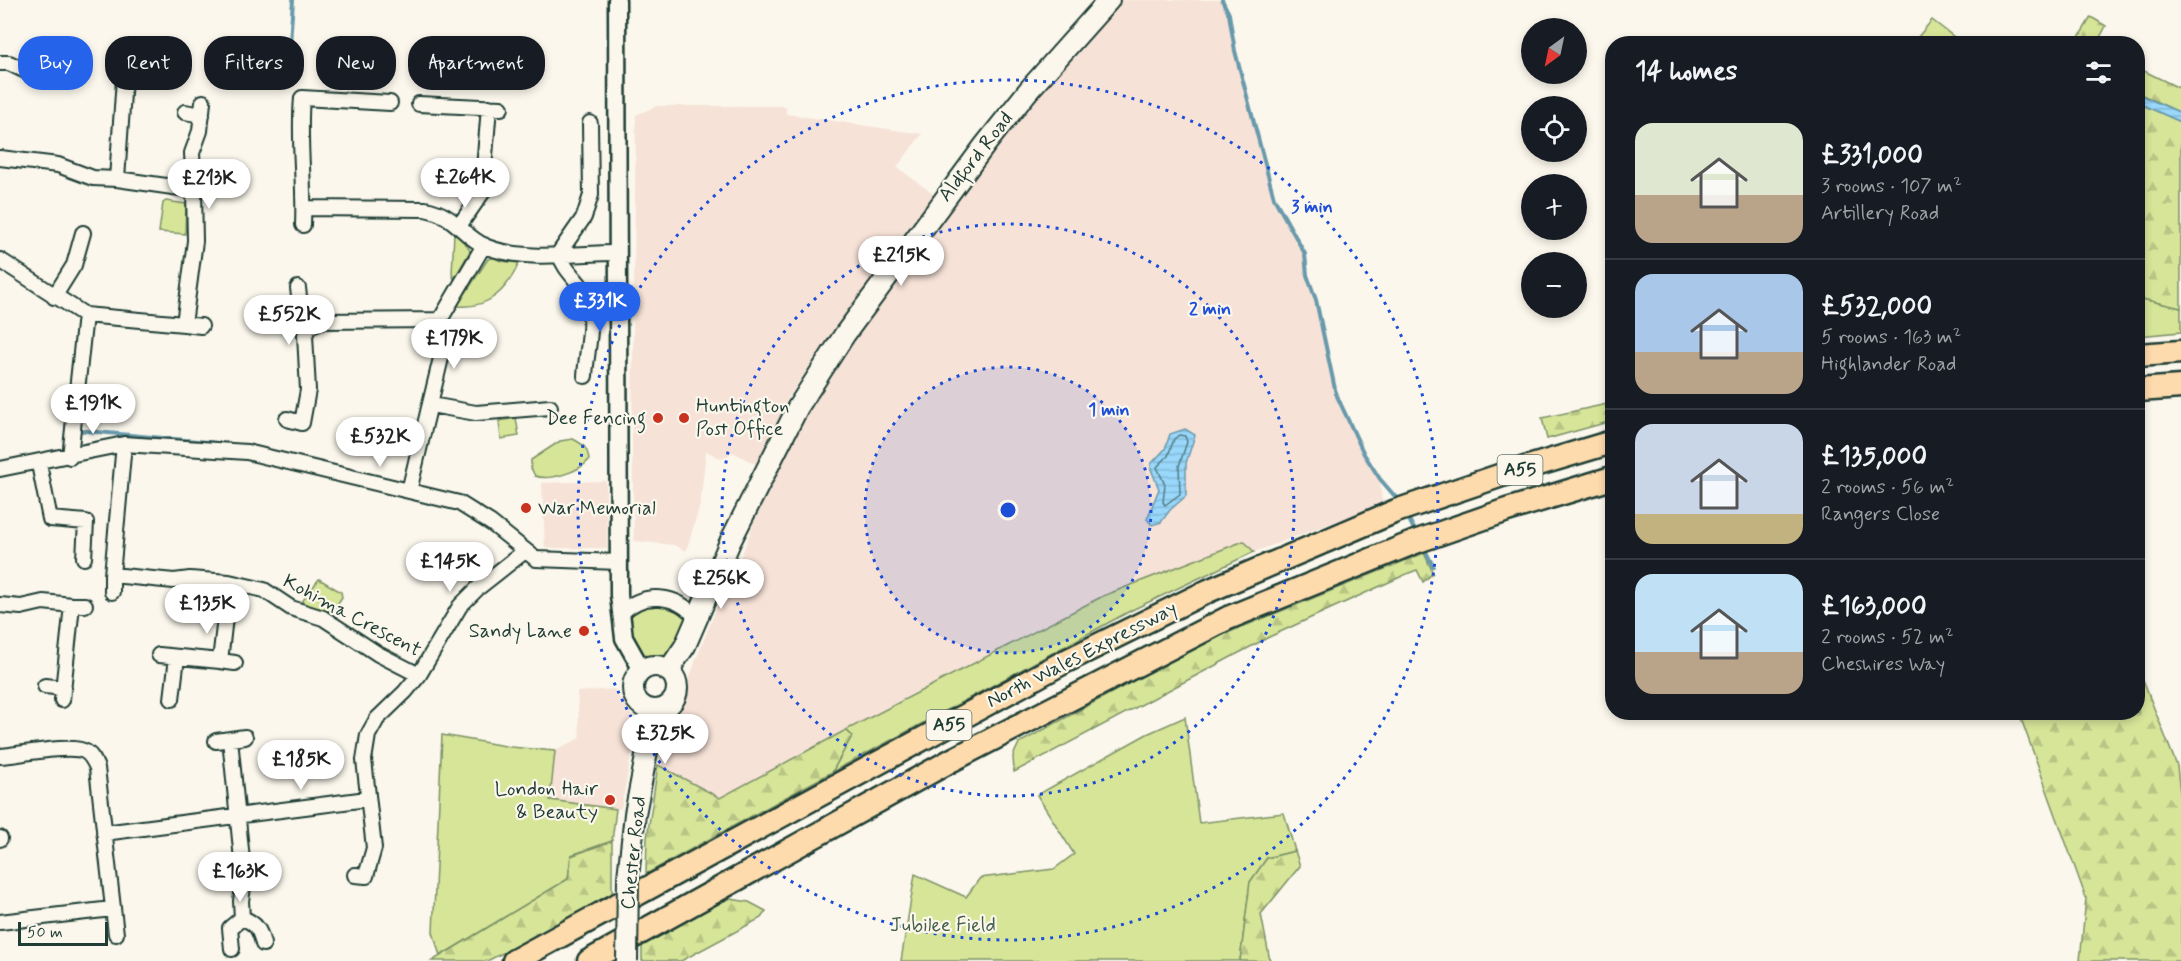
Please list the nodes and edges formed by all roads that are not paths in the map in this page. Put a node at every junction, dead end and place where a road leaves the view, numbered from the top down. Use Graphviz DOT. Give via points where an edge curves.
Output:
graph roads {
  1 [pos="617,0"];
  2 [pos="1109,0"];
  3 [pos="0,63"];
  4 [pos="18,67"];
  5 [pos="123,90"];
  6 [pos="390,103"];
  7 [pos="419,104"];
  8 [pos="185,112"];
  9 [pos="590,123"];
  10 [pos="0,158"];
  11 [pos="117,179"];
  12 [pos="194,190"];
  13 [pos="304,208"];
  14 [pos="303,225"];
  15 [pos="459,226"];
  16 [pos="78,240"];
  17 [pos="484,245"];
  18 [pos="616,253"];
  19 [pos="560,254"];
  20 [pos="0,260"];
  21 [pos="298,288"];
  22 [pos="54,297"];
  23 [pos="85,315"];
  24 [pos="440,320"];
  25 [pos="184,324"];
  26 [pos="201,326"];
  27 [pos="309,327"];
  28 [pos="2181,351"];
  29 [pos="2145,354"];
  30 [pos="585,376"];
  31 [pos="2181,387"];
  32 [pos="2145,390"];
  33 [pos="430,405"];
  34 [pos="550,407"];
  35 [pos="287,419"];
  36 [pos="124,444"];
  37 [pos="1605,444"];
  38 [pos="70,457"];
  39 [pos="39,464"];
  40 [pos="0,470"];
  41 [pos="1605,480"];
  42 [pos="409,491"];
  43 [pos="525,551"];
  44 [pos="84,558"];
  45 [pos="619,562"];
  46 [pos="112,575"];
  47 [pos="229,582"];
  48 [pos="112,592"];
  49 [pos="0,605"];
  50 [pos="621,614"];
  51 [pos="697,619"];
  52 [pos="159,656"];
  53 [pos="177,657"];
  54 [pos="220,661"];
  55 [pos="235,663"];
  56 [pos="642,670"];
  57 [pos="669,671"];
  58 [pos="419,675"];
  59 [pos="45,686"];
  60 [pos="172,699"];
  61 [pos="655,710"];
  62 [pos="245,737"];
  63 [pos="0,756"];
  64 [pos="367,800"];
  65 [pos="238,814"];
  66 [pos="104,833"];
  67 [pos="376,886"];
  68 [pos="112,909"];
  69 [pos="242,918"];
  70 [pos="0,922"];
  71 [pos="116,934"];
  72 [pos="263,944"];
  73 [pos="232,949"];
  74 [pos="514,961"];
  75 [pos="589,961"];
  76 [pos="627,961"];
  1 -- 18 [label="street"];
  2 -- 51 [label="main road, Aldford Road" via="985,145 844,334 798,407 730,542"];
  3 -- 4 [label="street"];
  5 -- 11 [label="street"];
  6 -- 13 [label="street" via="295,97"];
  7 -- 15 [label="street" via="495,108 482,193"];
  8 -- 12 [label="street" via="203,108 192,153"];
  9 -- 19 [label="street" via="591,195 584,217"];
  10 -- 11 [label="street" via="58,165 93,178"];
  11 -- 12 [label="street"];
  12 -- 25 [label="street" via="195,241"];
  13 -- 14 [label="street"];
  13 -- 15 [label="street" via="425,209 442,212"];
  15 -- 17 [label="street"];
  16 -- 22 [label="street" via="74,265"];
  17 -- 19 [label="street" via="505,253"];
  17 -- 24 [label="street"];
  18 -- 19 [label="street"];
  18 -- 45 [label="street"];
  19 -- 30 [label="street" via="563,267 586,293 589,303"];
  20 -- 22 [label="street"];
  21 -- 27 [label="street" via="301,313"];
  22 -- 23 [label="street"];
  23 -- 25 [label="street"];
  23 -- 38 [label="street"];
  24 -- 27 [label="street" via="320,321"];
  24 -- 33 [label="street" via="441,358"];
  25 -- 26 [label="street"];
  27 -- 35 [label="street" via="305,335 308,425"];
  28 -- 29 [label="highway"];
  31 -- 32 [label="highway"];
  33 -- 34 [label="street" via="476,413"];
  33 -- 42 [label="street"];
  36 -- 38 [label="street"];
  36 -- 42 [label="street" via="247,452"];
  36 -- 46 [label="street"];
  37 -- 74 [label="highway, North Wales Expressway / A55" via="1396,511 1208,591 1064,662"];
  38 -- 39 [label="street"];
  39 -- 40 [label="street"];
  39 -- 44 [label="street" via="50,519 86,522"];
  41 -- 75 [label="highway, North Wales Expressway / A55" via="1442,532 1228,618 952,760"];
  42 -- 43 [label="street" via="459,503"];
  43 -- 45 [label="street" via="536,559"];
  43 -- 58 [label="street" via="460,606"];
  45 -- 50 [label="street"];
  46 -- 47 [label="street, Kohima Crescent"];
  46 -- 48 [label="street"];
  47 -- 54 [label="street"];
  47 -- 58 [label="street, Kohima Crescent" via="264,590 291,608 323,618"];
  49 -- 59 [label="street" via="78,605 63,694"];
  50 -- 51 [label="street" via="637,601 655,598 682,604"];
  50 -- 56 [label="street" via="624,638"];
  51 -- 57 [label="main road, Aldford Road"];
  52 -- 53 [label="street"];
  53 -- 54 [label="street"];
  53 -- 60 [label="street"];
  54 -- 55 [label="street"];
  56 -- 57 [label="main road" via="653,666"];
  56 -- 61 [label="main road" via="635,680 634,692 644,706"];
  57 -- 61 [label="main road" via="677,685 675,696 669,704"];
  58 -- 64 [label="street" via="376,719 368,735 364,760"];
  61 -- 76 [label="main road, Chester Road, bridge" via="635,814 628,876"];
  62 -- 65 [label="street" via="223,740"];
  63 -- 66 [label="street" via="73,749 87,752 97,768"];
  64 -- 65 [label="street"];
  64 -- 67 [label="street" via="374,848 361,875"];
  65 -- 66 [label="street"];
  65 -- 69 [label="street" via="244,880"];
  66 -- 68 [label="street"];
  68 -- 70 [label="street"];
  68 -- 71 [label="street"];
  69 -- 72 [label="street" via="252,922"];
  69 -- 73 [label="street" via="230,928"];
}
